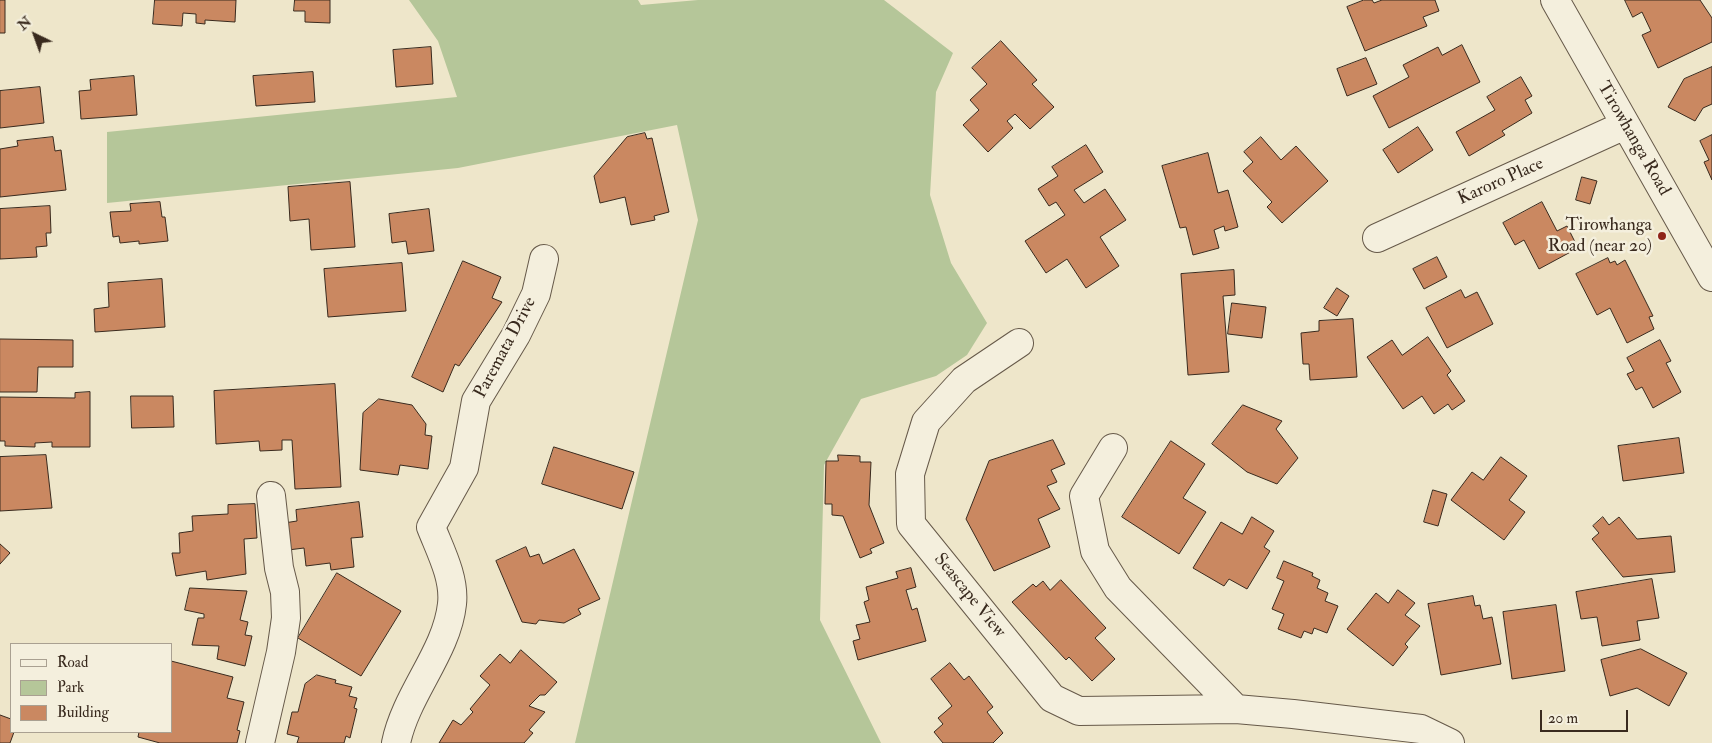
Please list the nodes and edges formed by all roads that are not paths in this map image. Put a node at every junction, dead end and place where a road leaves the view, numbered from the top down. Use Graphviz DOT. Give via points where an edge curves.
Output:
graph roads {
  1 [pos="1555,0"];
  2 [pos="1625,125"];
  3 [pos="1377,238"];
  4 [pos="544,259"];
  5 [pos="1712,277"];
  6 [pos="1019,343"];
  7 [pos="1113,448"];
  8 [pos="271,496"];
  9 [pos="1236,709"];
  10 [pos="260,743"];
  11 [pos="396,743"];
  12 [pos="1450,743"];
  1 -- 2 [label="street, Tirowhanga Road"];
  2 -- 3 [label="street, Karoro Place"];
  2 -- 5 [label="street, Tirowhanga Road"];
  4 -- 11 [label="street, Paremata Drive" via="536,294 516,335 476,401 464,468 431,527 450,580 452,604 446,627 413,694"];
  6 -- 9 [label="street, Seascape View" via="964,380 926,422 910,474 911,524 1052,698 1079,711"];
  7 -- 9 [label="street" via="1084,496 1096,551 1118,588"];
  8 -- 10 [label="street" via="286,618"];
  9 -- 12 [label="street, Seascape View" via="1421,729"];
}
